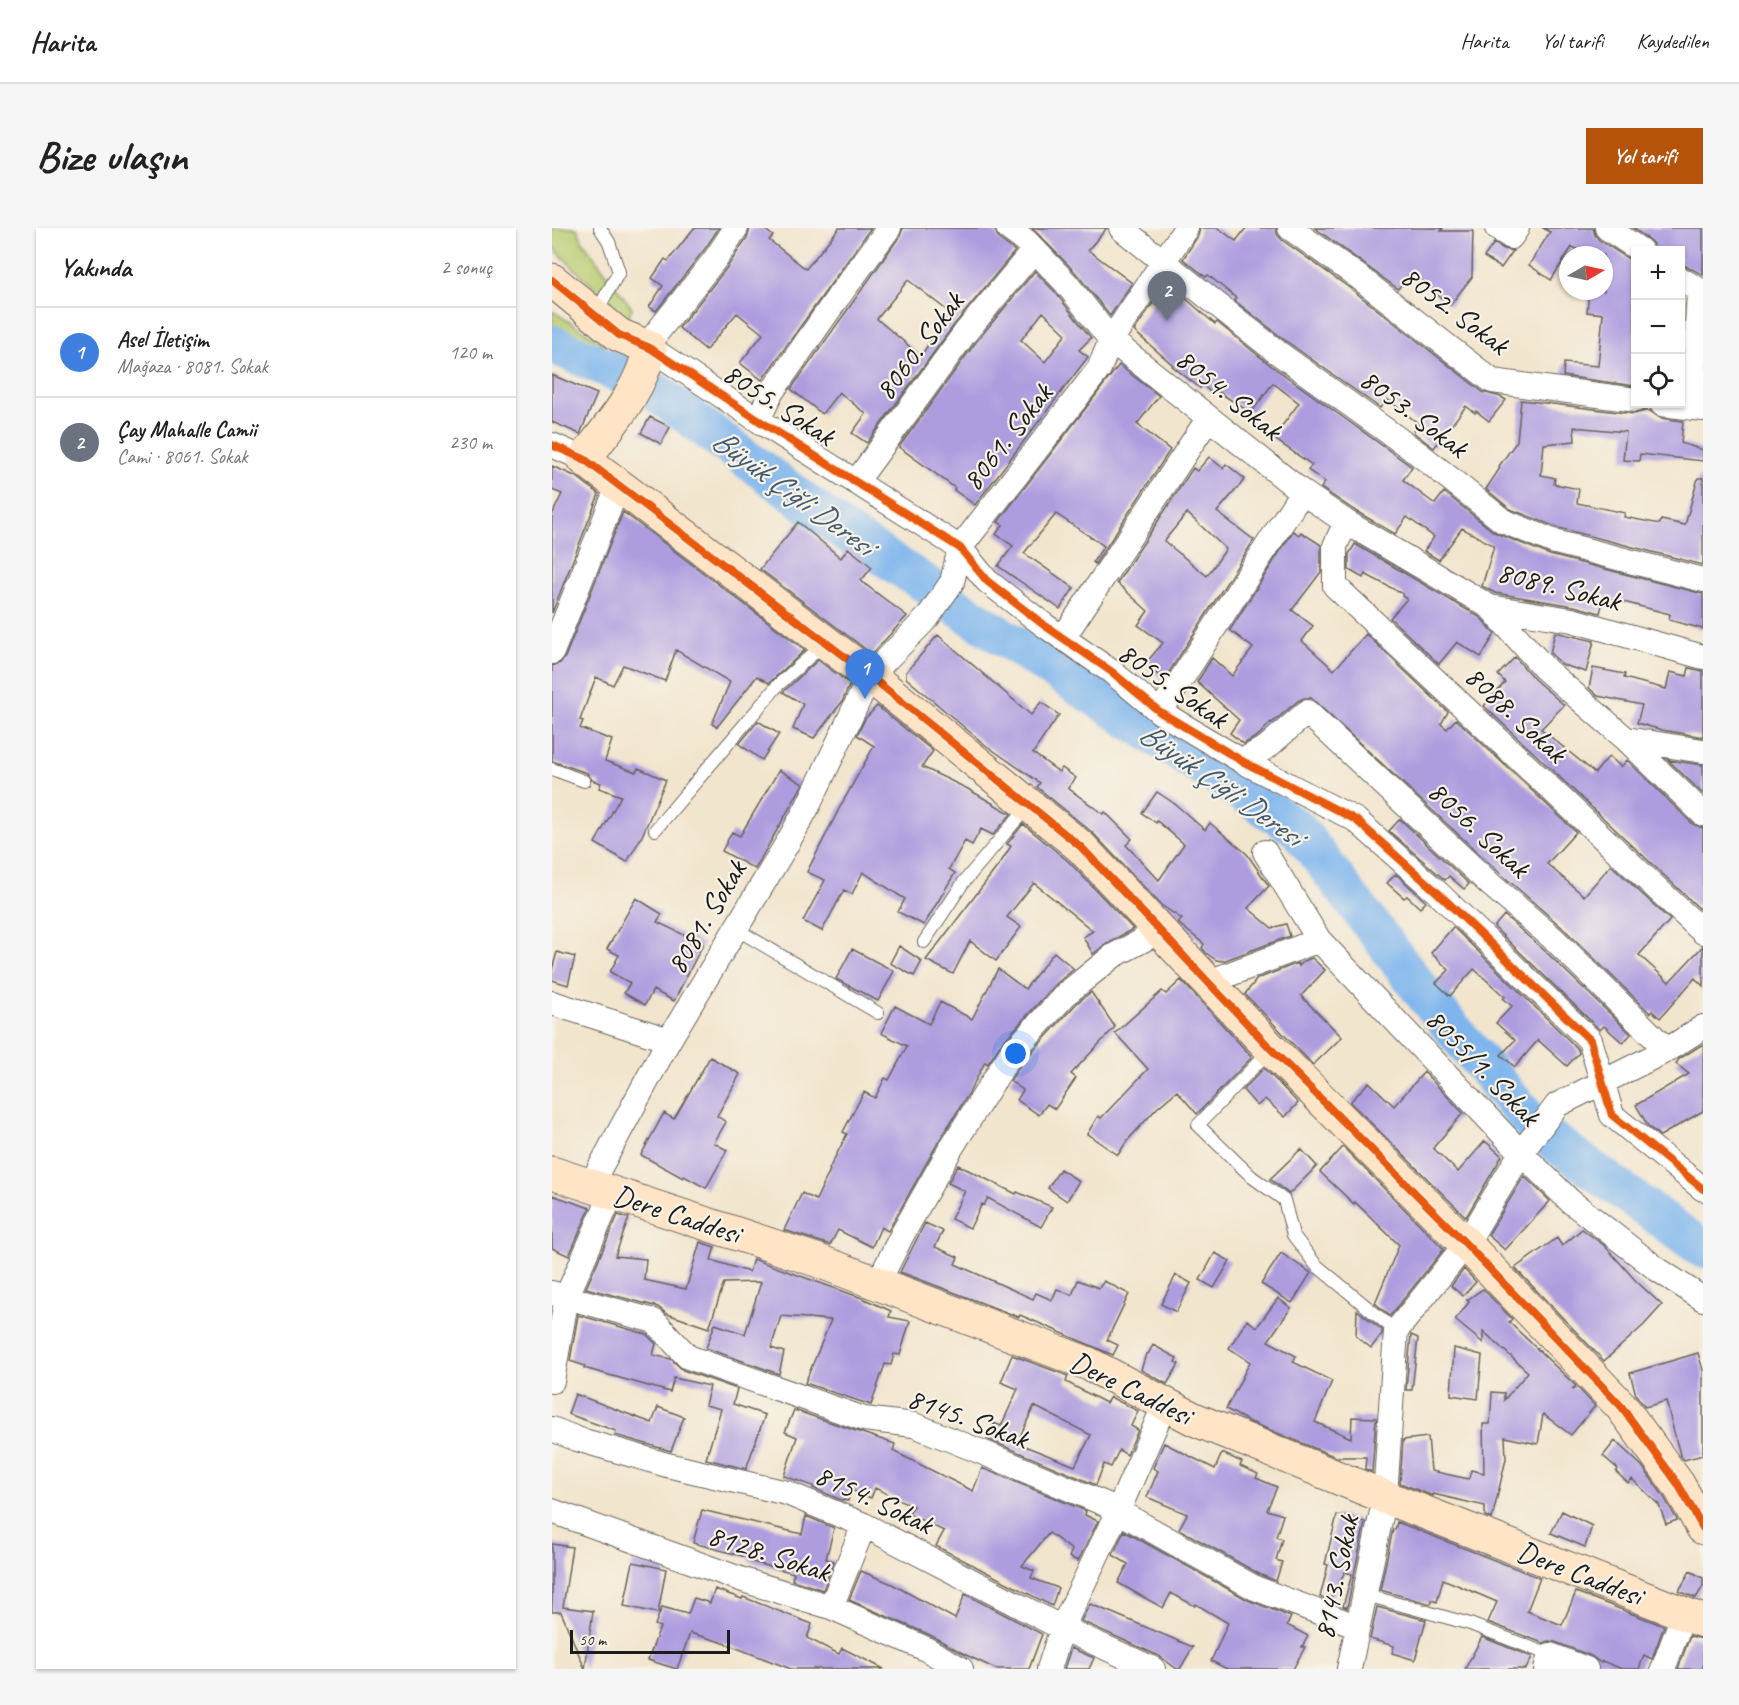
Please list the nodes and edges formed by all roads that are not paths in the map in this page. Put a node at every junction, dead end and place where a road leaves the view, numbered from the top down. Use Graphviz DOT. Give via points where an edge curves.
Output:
graph roads {
  1 [pos="600,228"];
  2 [pos="736,228"];
  3 [pos="889,228"];
  4 [pos="1008,228"];
  5 [pos="1121,228"];
  6 [pos="1186,228"];
  7 [pos="1290,228"];
  8 [pos="1497,228"];
  9 [pos="1517,228"];
  10 [pos="1607,228"];
  11 [pos="1634,246"];
  12 [pos="1034,250"];
  13 [pos="1163,261"];
  14 [pos="552,280"];
  15 [pos="1694,288"];
  16 [pos="594,315"];
  17 [pos="1111,340"];
  18 [pos="648,355"];
  19 [pos="1631,399"];
  20 [pos="1697,408"];
  21 [pos="1208,419"];
  22 [pos="758,420"];
  23 [pos="552,445"];
  24 [pos="584,459"];
  25 [pos="856,482"];
  26 [pos="618,486"];
  27 [pos="1302,492"];
  28 [pos="1346,522"];
  29 [pos="960,548"];
  30 [pos="1703,580"];
  31 [pos="1490,606"];
  32 [pos="1063,638"];
  33 [pos="826,643"];
  34 [pos="552,652"];
  35 [pos="1703,657"];
  36 [pos="870,676"];
  37 [pos="1160,712"];
  38 [pos="1626,739"];
  39 [pos="1703,751"];
  40 [pos="1242,761"];
  41 [pos="552,769"];
  42 [pos="584,782"];
  43 [pos="1029,805"];
  44 [pos="1703,814"];
  45 [pos="655,830"];
  46 [pos="1265,852"];
  47 [pos="736,929"];
  48 [pos="1160,931"];
  49 [pos="1703,932"];
  50 [pos="1319,940"];
  51 [pos="924,942"];
  52 [pos="1209,982"];
  53 [pos="552,1003"];
  54 [pos="878,1013"];
  55 [pos="1703,1027"];
  56 [pos="669,1040"];
  57 [pos="1271,1048"];
  58 [pos="1667,1050"];
  59 [pos="1603,1083"];
  60 [pos="1523,1150"];
  61 [pos="552,1173"];
  62 [pos="601,1189"];
  63 [pos="1703,1189"];
  64 [pos="1466,1244"];
  65 [pos="878,1283"];
  66 [pos="560,1295"];
  67 [pos="1703,1299"];
  68 [pos="1396,1331"];
  69 [pos="552,1381"];
  70 [pos="1165,1404"];
  71 [pos="552,1429"];
  72 [pos="1385,1497"];
  73 [pos="552,1511"];
  74 [pos="1118,1511"];
  75 [pos="864,1526"];
  76 [pos="1703,1528"];
  77 [pos="1366,1595"];
  78 [pos="831,1607"];
  79 [pos="1693,1617"];
  80 [pos="1358,1627"];
  81 [pos="1062,1628"];
  82 [pos="1548,1662"];
  83 [pos="961,1669"];
  84 [pos="1049,1669"];
  85 [pos="1153,1669"];
  86 [pos="1350,1669"];
  87 [pos="1586,1669"];
  88 [pos="1663,1669"];
  1 -- 16 [label="lane" via="609,242 618,272"];
  2 -- 18 [label="street" via="655,335"];
  3 -- 22 [label="street" via="771,393"];
  4 -- 12 [label="street, 8054. Sokak"];
  5 -- 13 [label="street, 8053. Sokak"];
  6 -- 13 [label="street, 8061. Sokak"];
  7 -- 19 [label="street, 8052. Sokak" via="1492,381"];
  8 -- 9 [label="street" via="1511,237"];
  10 -- 11 [label="street"];
  12 -- 17 [label="street, 8054. Sokak"];
  12 -- 25 [label="street, 8060. Sokak" via="965,333"];
  13 -- 17 [label="street, 8061. Sokak"];
  13 -- 30 [label="street, 8053. Sokak" via="1277,352 1419,454 1503,521 1555,542"];
  14 -- 16 [label="street, 8055. Sokak"];
  15 -- 20 [label="street"];
  16 -- 18 [label="street, 8055. Sokak"];
  17 -- 21 [label="street, 8054. Sokak"];
  17 -- 29 [label="street, 8061. Sokak" via="1099,369"];
  18 -- 22 [label="street, 8055. Sokak"];
  18 -- 24 [label="street" via="625,405"];
  21 -- 27 [label="street, 8054. Sokak"];
  21 -- 32 [label="street"];
  22 -- 25 [label="street, 8055. Sokak"];
  23 -- 24 [label="street"];
  24 -- 26 [label="street"];
  25 -- 29 [label="street, 8055. Sokak"];
  26 -- 33 [label="street"];
  26 -- 34 [label="street"];
  27 -- 28 [label="street, 8054. Sokak"];
  27 -- 37 [label="street"];
  28 -- 31 [label="street, 8089. Sokak"];
  28 -- 49 [label="street, 8088. Sokak" via="1335,546 1335,586"];
  29 -- 32 [label="street, 8055. Sokak" via="987,581"];
  29 -- 36 [label="street, 8061. Sokak" via="952,582 928,616"];
  31 -- 35 [label="street, 8089. Sokak" via="1572,620"];
  31 -- 38 [label="street" via="1545,669"];
  32 -- 37 [label="street, 8055. Sokak"];
  33 -- 36 [label="street"];
  33 -- 45 [label="lane" via="778,685"];
  36 -- 43 [label="street"];
  36 -- 47 [label="street, 8081. Sokak" via="808,806"];
  37 -- 40 [label="street, 8055. Sokak"];
  38 -- 39 [label="street"];
  38 -- 44 [label="street"];
  40 -- 58 [label="street, 8056. Sokak" via="1267,747 1307,712 1555,940"];
  40 -- 59 [label="street, 8055. Sokak" via="1356,820 1385,844 1590,1040"];
  41 -- 42 [label="lane"];
  43 -- 48 [label="street" via="1081,847"];
  43 -- 51 [label="lane" via="963,883"];
  46 -- 50 [label="street, 8055/1. Sokak"];
  47 -- 54 [label="lane"];
  47 -- 56 [label="street, 8081. Sokak"];
  48 -- 52 [label="street"];
  48 -- 65 [label="street" via="1113,956 1067,993 1010,1054 951,1148"];
  50 -- 52 [label="street"];
  50 -- 60 [label="street, 8055/1. Sokak"];
  52 -- 57 [label="street"];
  53 -- 56 [label="street"];
  55 -- 58 [label="street"];
  56 -- 62 [label="street, 8081. Sokak"];
  57 -- 64 [label="street"];
  57 -- 68 [label="lane" via="1198,1125 1252,1177 1284,1200 1293,1235 1316,1265"];
  58 -- 59 [label="street"];
  59 -- 60 [label="street" via="1557,1105"];
  59 -- 63 [label="street, 8055. Sokak" via="1612,1115"];
  60 -- 64 [label="street"];
  60 -- 67 [label="street, 8055/1. Sokak" via="1570,1201 1657,1269"];
  61 -- 62 [label="street, Dere Caddesi"];
  62 -- 65 [label="street, Dere Caddesi"];
  62 -- 66 [label="street, 8081. Sokak"];
  64 -- 68 [label="street"];
  64 -- 76 [label="street" via="1621,1406 1678,1484"];
  65 -- 70 [label="street, Dere Caddesi" via="1089,1364"];
  66 -- 69 [label="street, 8081. Sokak"];
  66 -- 74 [label="street, 8145. Sokak" via="654,1321 688,1357 864,1419 914,1425"];
  68 -- 72 [label="street, 8143. Sokak"];
  70 -- 72 [label="street, Dere Caddesi"];
  70 -- 74 [label="street"];
  71 -- 75 [label="street, 8154. Sokak" via="667,1465 787,1493"];
  72 -- 77 [label="street, 8143. Sokak"];
  72 -- 79 [label="street, Dere Caddesi"];
  73 -- 78 [label="street, 8128. Sokak" via="743,1580"];
  74 -- 80 [label="street, 8145. Sokak" via="1255,1588"];
  74 -- 81 [label="street"];
  75 -- 78 [label="street"];
  75 -- 81 [label="street, 8154. Sokak"];
  77 -- 80 [label="street, 8143. Sokak"];
  77 -- 82 [label="lane" via="1470,1624"];
  78 -- 83 [label="street, 8128. Sokak" via="924,1648"];
  79 -- 88 [label="street"];
  80 -- 86 [label="street, 8143. Sokak"];
  81 -- 84 [label="street"];
  81 -- 85 [label="street, 8154. Sokak"];
  82 -- 87 [label="street"];
}
